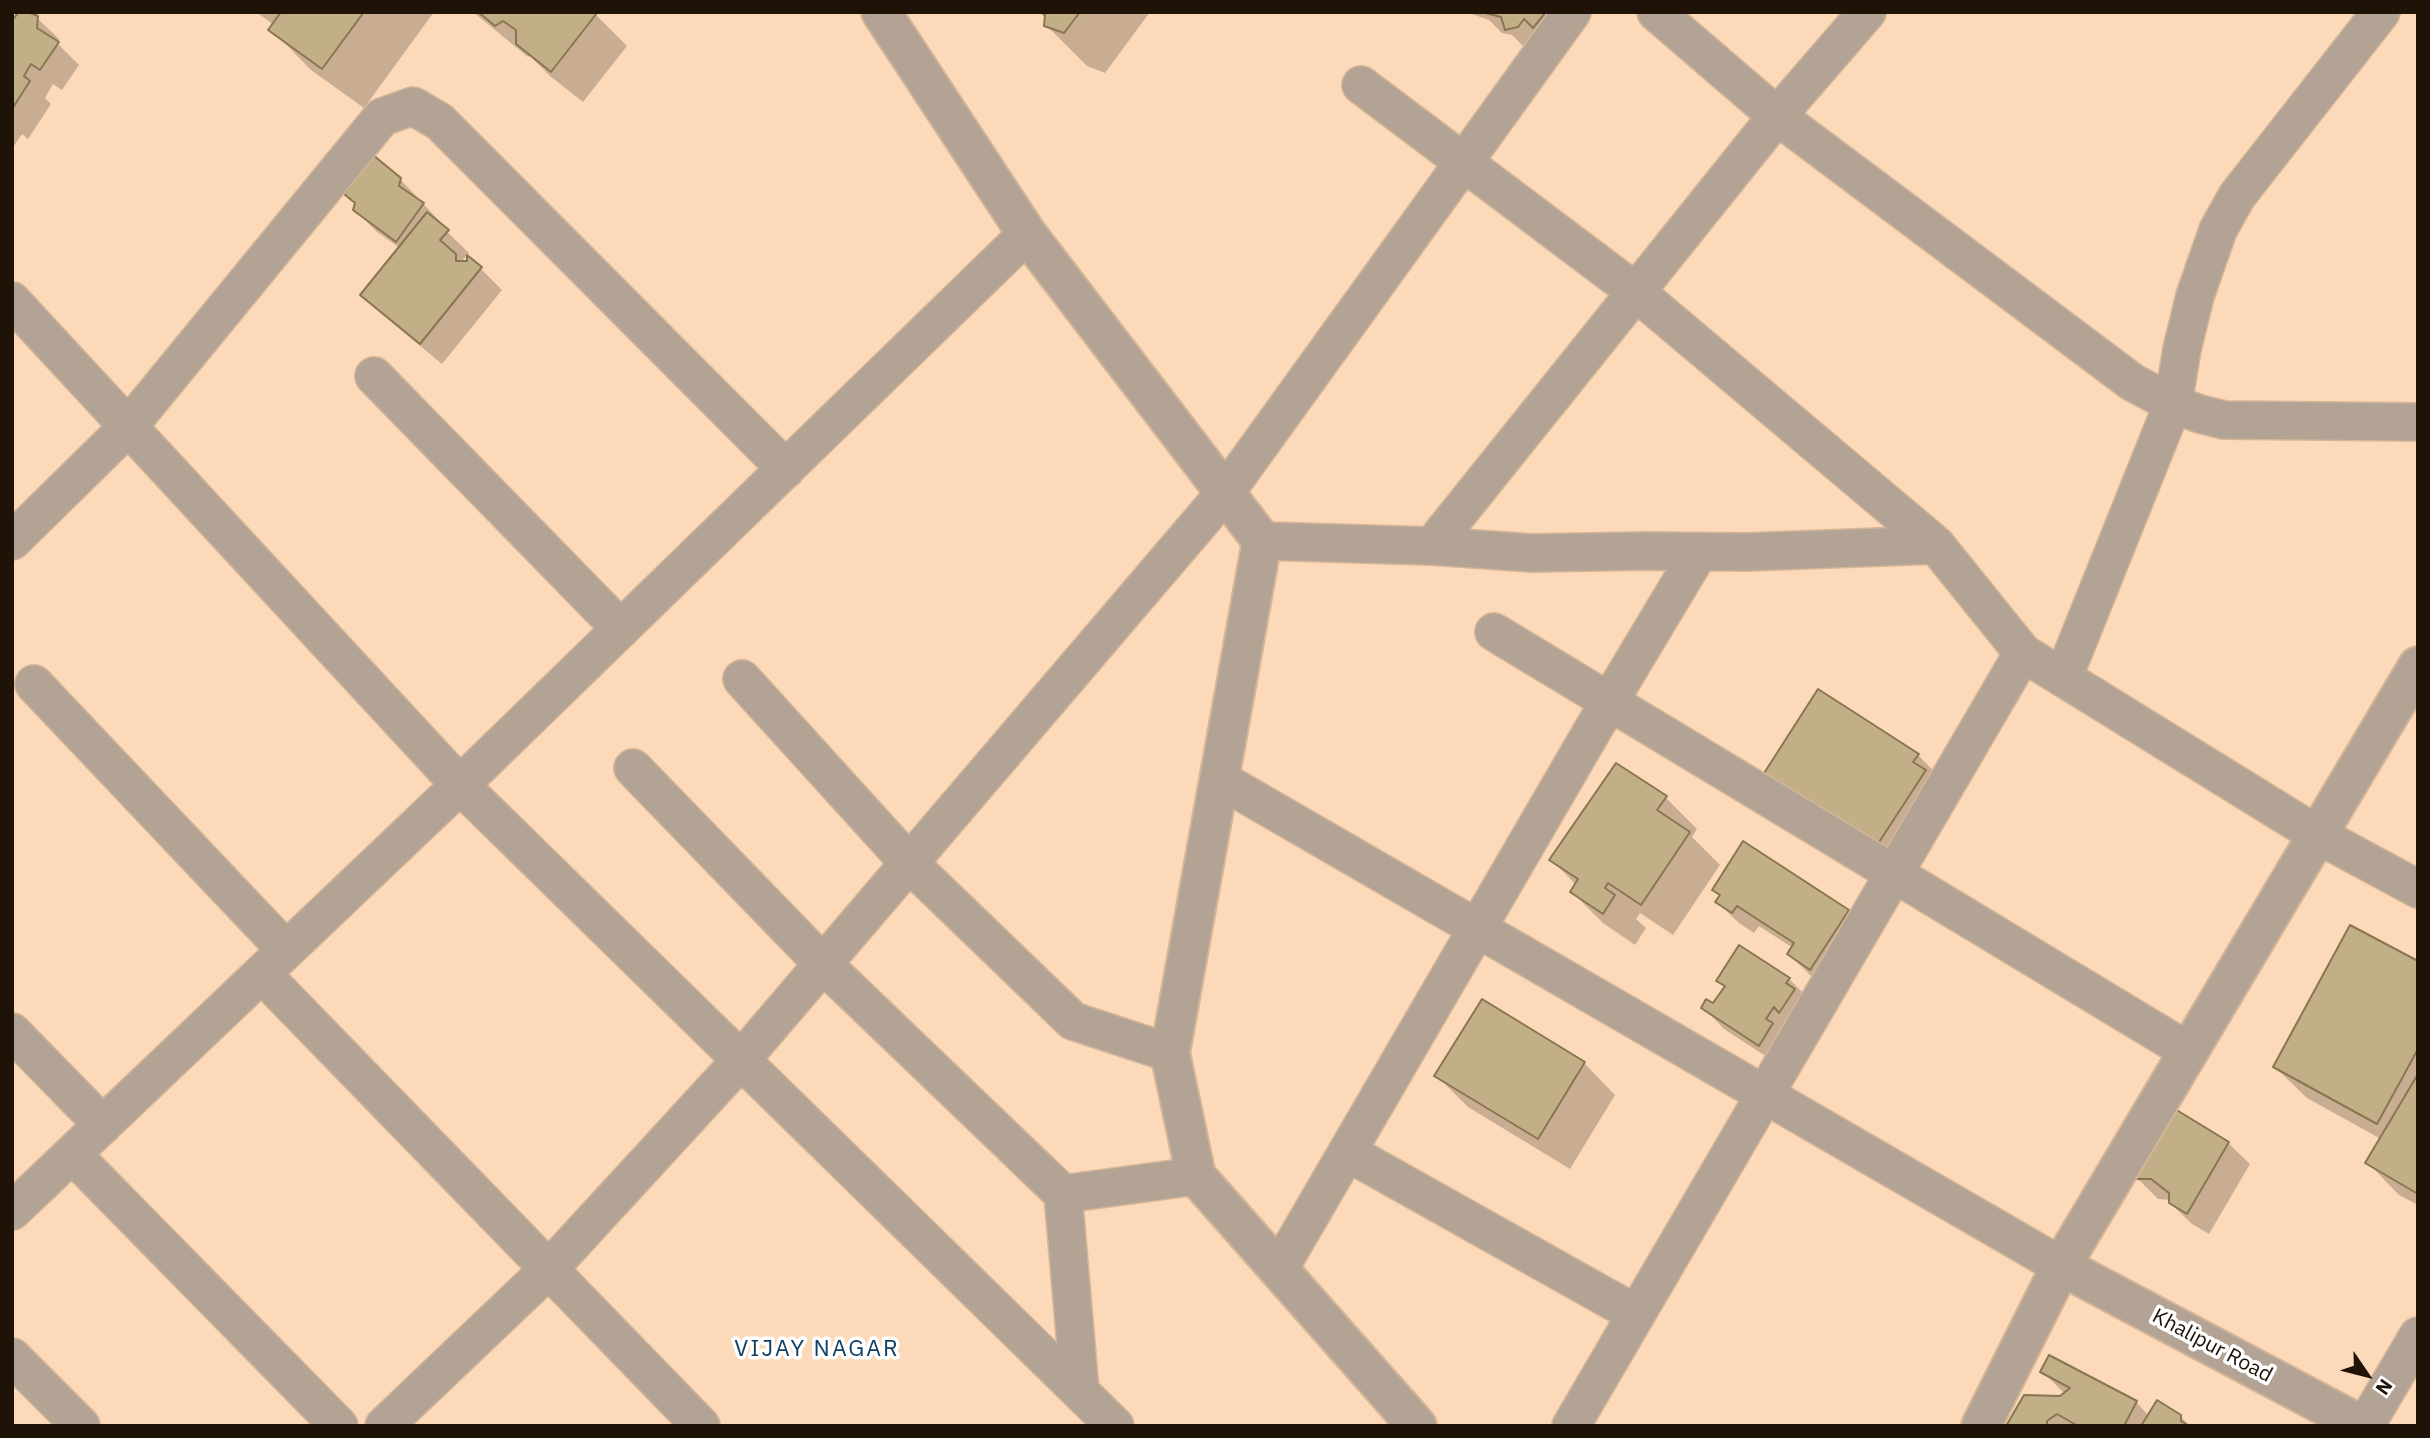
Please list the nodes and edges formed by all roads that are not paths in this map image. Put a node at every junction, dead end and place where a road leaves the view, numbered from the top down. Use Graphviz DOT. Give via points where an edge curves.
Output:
graph roads {
  1 [pos="881,12"];
  2 [pos="1572,12"];
  3 [pos="1656,12"];
  4 [pos="1867,12"];
  5 [pos="2381,12"];
  6 [pos="1361,85"];
  7 [pos="1777,116"];
  8 [pos="1464,163"];
  9 [pos="1027,234"];
  10 [pos="1636,292"];
  11 [pos="12,301"];
  12 [pos="374,376"];
  13 [pos="2173,404"];
  14 [pos="2418,422"];
  15 [pos="128,426"];
  16 [pos="786,469"];
  17 [pos="1225,493"];
  18 [pos="12,541"];
  19 [pos="1262,541"];
  20 [pos="1936,545"];
  21 [pos="1432,546"];
  22 [pos="1699,552"];
  23 [pos="621,629"];
  24 [pos="1494,632"];
  25 [pos="2023,653"];
  26 [pos="2418,666"];
  27 [pos="2063,678"];
  28 [pos="742,679"];
  29 [pos="34,684"];
  30 [pos="1609,702"];
  31 [pos="633,768"];
  32 [pos="1219,779"];
  33 [pos="460,785"];
  34 [pos="2316,834"];
  35 [pos="909,863"];
  36 [pos="1894,874"];
  37 [pos="2418,889"];
  38 [pos="1477,928"];
  39 [pos="274,962"];
  40 [pos="823,964"];
  41 [pos="12,1032"];
  42 [pos="2188,1051"];
  43 [pos="1170,1053"];
  44 [pos="741,1060"];
  45 [pos="1764,1094"];
  46 [pos="103,1125"];
  47 [pos="1347,1152"];
  48 [pos="72,1154"];
  49 [pos="1196,1176"];
  50 [pos="1063,1194"];
  51 [pos="12,1211"];
  52 [pos="2061,1266"];
  53 [pos="549,1269"];
  54 [pos="1279,1269"];
  55 [pos="1636,1314"];
  56 [pos="2418,1336"];
  57 [pos="12,1357"];
  58 [pos="1080,1391"];
  59 [pos="81,1426"];
  60 [pos="339,1426"];
  61 [pos="384,1426"];
  62 [pos="701,1426"];
  63 [pos="1115,1426"];
  64 [pos="1418,1426"];
  65 [pos="1571,1426"];
  66 [pos="1981,1426"];
  67 [pos="2364,1426"];
  1 -- 9 [label="street"];
  2 -- 8 [label="street"];
  3 -- 7 [label="street"];
  4 -- 7 [label="street"];
  5 -- 13 [label="street" via="2237,197 2218,230 2195,296"];
  6 -- 8 [label="street"];
  7 -- 10 [label="street"];
  7 -- 13 [label="street" via="2132,382"];
  8 -- 10 [label="street"];
  8 -- 17 [label="street"];
  9 -- 16 [label="street"];
  9 -- 17 [label="street"];
  10 -- 20 [label="street"];
  10 -- 21 [label="street"];
  11 -- 15 [label="street"];
  12 -- 23 [label="street"];
  13 -- 14 [label="street" via="2224,420"];
  13 -- 27 [label="street"];
  15 -- 16 [label="street" via="382,117 414,106 440,122"];
  15 -- 18 [label="street"];
  15 -- 33 [label="street"];
  16 -- 23 [label="street"];
  17 -- 19 [label="street"];
  17 -- 35 [label="street"];
  19 -- 21 [label="street"];
  19 -- 32 [label="street"];
  20 -- 22 [label="street"];
  20 -- 25 [label="street"];
  21 -- 22 [label="street" via="1532,553"];
  22 -- 30 [label="street"];
  23 -- 33 [label="street"];
  24 -- 30 [label="street"];
  25 -- 27 [label="street"];
  25 -- 36 [label="street"];
  26 -- 34 [label="street"];
  27 -- 34 [label="street"];
  28 -- 35 [label="street"];
  29 -- 39 [label="street"];
  30 -- 36 [label="street"];
  30 -- 38 [label="street"];
  31 -- 40 [label="street"];
  32 -- 38 [label="street"];
  32 -- 43 [label="street"];
  33 -- 39 [label="street"];
  33 -- 44 [label="street"];
  34 -- 37 [label="street"];
  34 -- 42 [label="street"];
  35 -- 40 [label="street"];
  35 -- 43 [label="street" via="1073,1021"];
  36 -- 42 [label="street"];
  36 -- 45 [label="street"];
  38 -- 45 [label="street"];
  38 -- 47 [label="street"];
  39 -- 46 [label="street"];
  39 -- 53 [label="street"];
  40 -- 44 [label="street"];
  40 -- 50 [label="street"];
  41 -- 46 [label="street"];
  42 -- 52 [label="street"];
  43 -- 49 [label="street"];
  44 -- 53 [label="street"];
  44 -- 58 [label="street"];
  45 -- 52 [label="street"];
  45 -- 55 [label="street"];
  46 -- 48 [label="street"];
  47 -- 54 [label="street"];
  47 -- 55 [label="street"];
  48 -- 51 [label="street"];
  48 -- 60 [label="street"];
  49 -- 50 [label="street"];
  49 -- 54 [label="street"];
  50 -- 58 [label="street"];
  52 -- 66 [label="street"];
  52 -- 67 [label="street, Khalipur Road"];
  53 -- 61 [label="street"];
  53 -- 62 [label="street"];
  54 -- 64 [label="street"];
  55 -- 65 [label="street"];
  56 -- 67 [label="street"];
  57 -- 59 [label="street"];
  58 -- 63 [label="street"];
}
